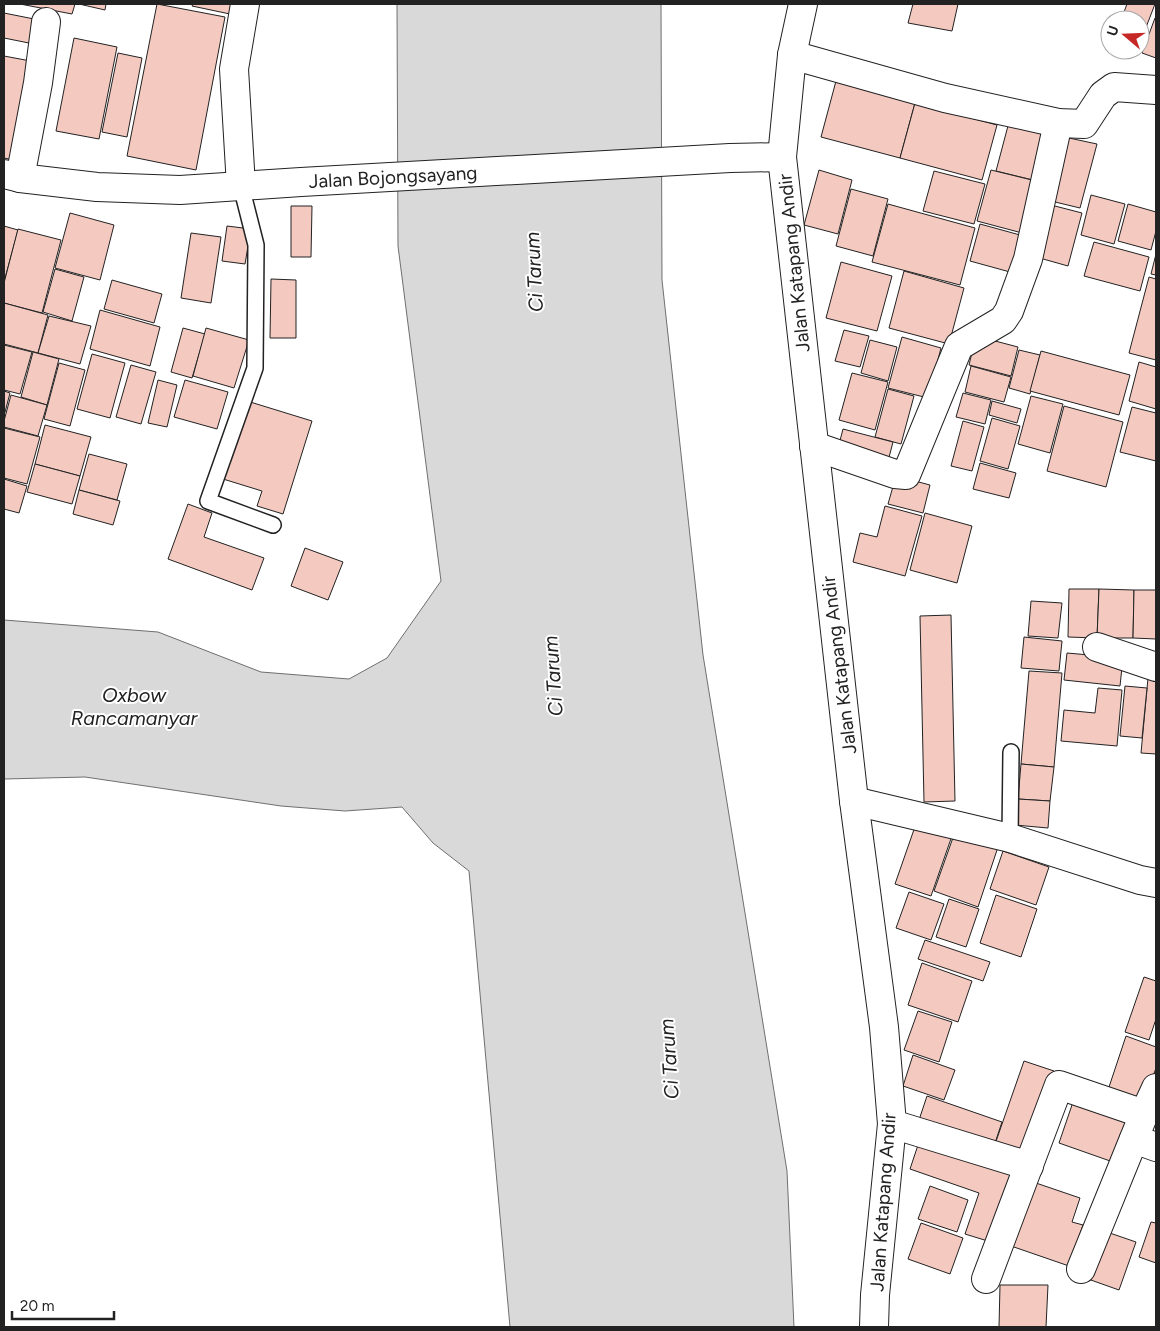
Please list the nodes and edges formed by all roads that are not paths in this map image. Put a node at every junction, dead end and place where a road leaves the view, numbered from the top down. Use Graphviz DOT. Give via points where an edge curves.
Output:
graph roads {
  1 [pos="245,4"];
  2 [pos="803,4"];
  3 [pos="46,22"];
  4 [pos="792,55"];
  5 [pos="1156,90"];
  6 [pos="1058,123"];
  7 [pos="782,157"];
  8 [pos="12,176"];
  9 [pos="241,186"];
  10 [pos="814,446"];
  11 [pos="273,525"];
  12 [pos="1097,647"];
  13 [pos="1156,667"];
  14 [pos="1011,752"];
  15 [pos="854,801"];
  16 [pos="1010,838"];
  17 [pos="1156,883"];
  18 [pos="1156,1088"];
  19 [pos="1144,1114"];
  20 [pos="892,1124"];
  21 [pos="1145,1143"];
  22 [pos="1029,1166"];
  23 [pos="1081,1269"];
  24 [pos="986,1279"];
  25 [pos="874,1327"];
  1 -- 9 [label="street" via="234,69"];
  2 -- 4 [label="street, Jalan Katapang Andir"];
  3 -- 8 [label="street" via="38,83"];
  4 -- 6 [label="street" via="945,98"];
  4 -- 7 [label="street, Jalan Katapang Andir"];
  5 -- 6 [label="street" via="1114,87 1103,95 1084,124"];
  6 -- 10 [label="street" via="1028,259 1009,311 1003,320 959,346 906,475 894,474"];
  7 -- 9 [label="street, Jalan Bojongsayang"];
  7 -- 10 [label="street, Jalan Katapang Andir"];
  8 -- 9 [label="street, Jalan Bojongsayang" via="97,187 180,190"];
  9 -- 11 [label="lane" via="256,245 255,368 208,501"];
  10 -- 15 [label="street, Jalan Katapang Andir"];
  12 -- 13 [label="street"];
  14 -- 16 [label="lane"];
  15 -- 16 [label="street"];
  15 -- 20 [label="street, Jalan Katapang Andir" via="884,1027"];
  16 -- 17 [label="street"];
  18 -- 19 [label="street"];
  19 -- 21 [label="street"];
  19 -- 22 [label="street" via="1059,1085"];
  20 -- 22 [label="street"];
  20 -- 25 [label="street, Jalan Katapang Andir"];
  21 -- 23 [label="street"];
  22 -- 24 [label="street"];
}
